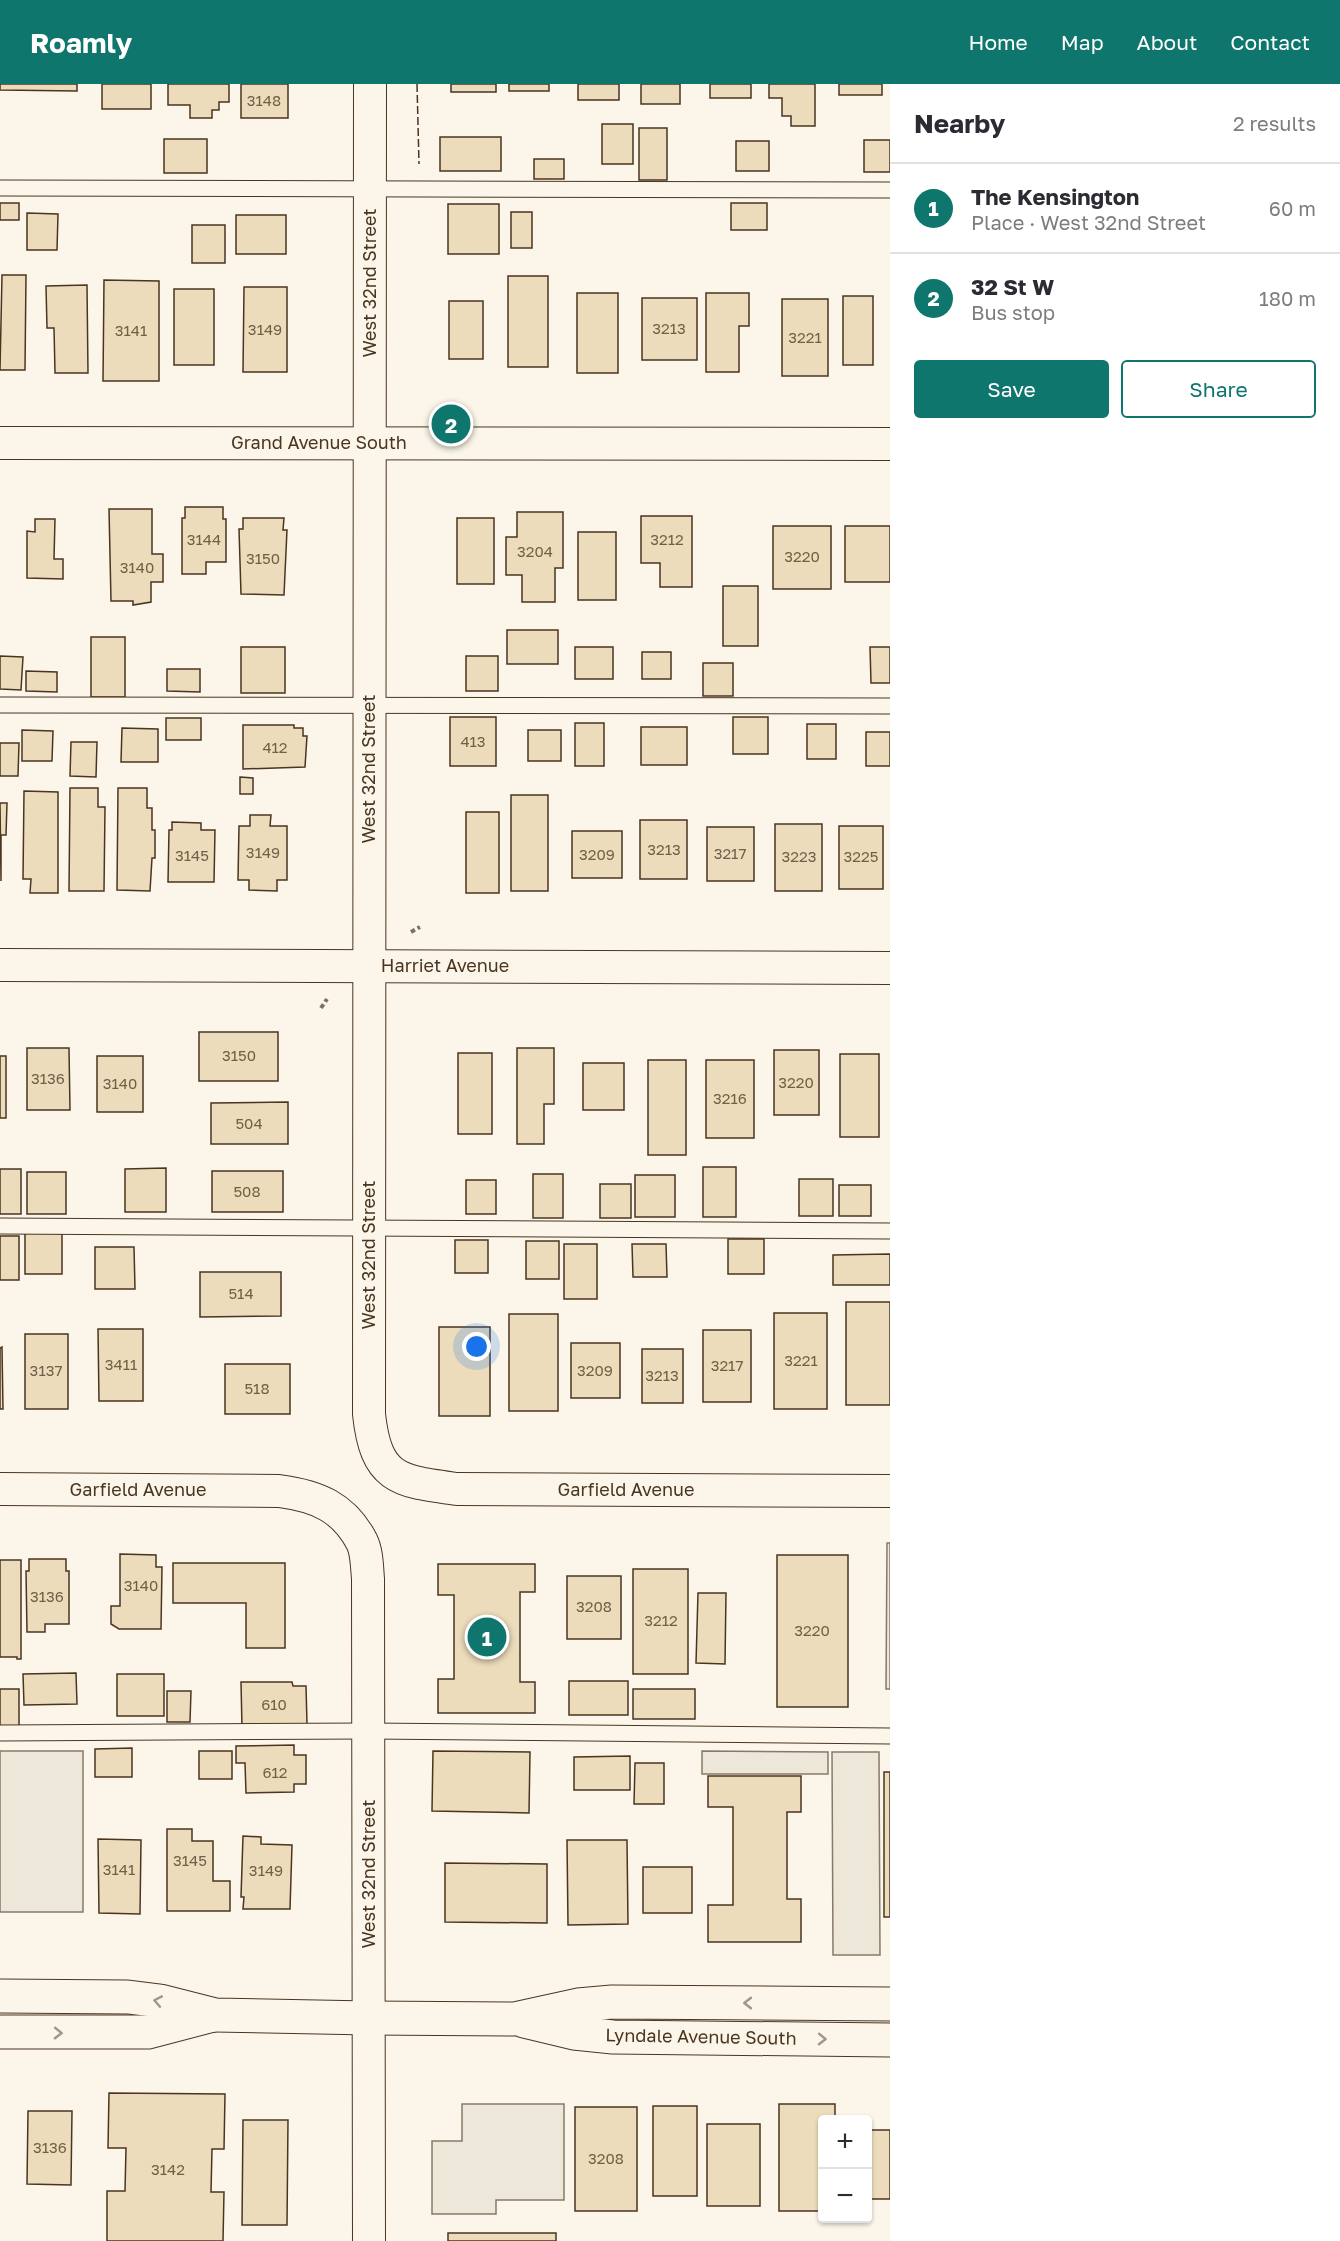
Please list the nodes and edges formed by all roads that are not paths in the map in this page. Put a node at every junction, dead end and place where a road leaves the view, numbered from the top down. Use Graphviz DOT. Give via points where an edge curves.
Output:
graph roads {
  1 [pos="370,84"];
  2 [pos="0,188"];
  3 [pos="370,188"];
  4 [pos="890,190"];
  5 [pos="370,442"];
  6 [pos="0,443"];
  7 [pos="890,444"];
  8 [pos="0,705"];
  9 [pos="370,706"];
  10 [pos="890,706"];
  11 [pos="0,965"];
  12 [pos="369,966"];
  13 [pos="890,968"];
  14 [pos="0,1226"];
  15 [pos="369,1227"];
  16 [pos="890,1231"];
  17 [pos="376,1452"];
  18 [pos="0,1489"];
  19 [pos="890,1491"];
  20 [pos="342,1513"];
  21 [pos="369,1731"];
  22 [pos="0,1733"];
  23 [pos="890,1736"];
  24 [pos="0,1996"];
  25 [pos="890,2004"];
  26 [pos="215,2015"];
  27 [pos="369,2018"];
  28 [pos="514,2019"];
  29 [pos="0,2032"];
  30 [pos="890,2040"];
  31 [pos="369,2241"];
  1 -- 3 [label="street, West 32nd Street"];
  2 -- 3 [label="lane"];
  3 -- 4 [label="lane"];
  3 -- 5 [label="street, West 32nd Street"];
  5 -- 6 [label="street, Grand Avenue South"];
  5 -- 7 [label="street, Grand Avenue South"];
  5 -- 9 [label="street, West 32nd Street"];
  8 -- 9 [label="lane"];
  9 -- 10 [label="lane"];
  9 -- 12 [label="street, West 32nd Street"];
  11 -- 12 [label="street, Harriet Avenue"];
  12 -- 13 [label="street, Harriet Avenue"];
  12 -- 15 [label="street, West 32nd Street"];
  14 -- 15 [label="lane"];
  15 -- 16 [label="lane"];
  15 -- 17 [label="street, West 32nd Street" via="369,1414"];
  17 -- 19 [label="street, Garfield Avenue" via="394,1476 457,1489"];
  18 -- 20 [label="street, Garfield Avenue" via="279,1491 310,1495"];
  20 -- 21 [label="street, West 32nd Street" via="363,1544 369,1579"];
  21 -- 22 [label="lane"];
  21 -- 23 [label="lane"];
  21 -- 27 [label="street, West 32nd Street"];
  26 -- 24 [label="main road, Lyndale Avenue South, one-way" via="145,1998"];
  25 -- 28 [label="main road, Lyndale Avenue South, one-way" via="612,2002"];
  26 -- 27 [label="main road, Lyndale Avenue South"];
  29 -- 26 [label="main road, Lyndale Avenue South, one-way" via="148,2032"];
  27 -- 28 [label="main road, Lyndale Avenue South"];
  27 -- 31 [label="street, West 32nd Street"];
  28 -- 30 [label="main road, Lyndale Avenue South, one-way" via="574,2033 613,2037"];
}
